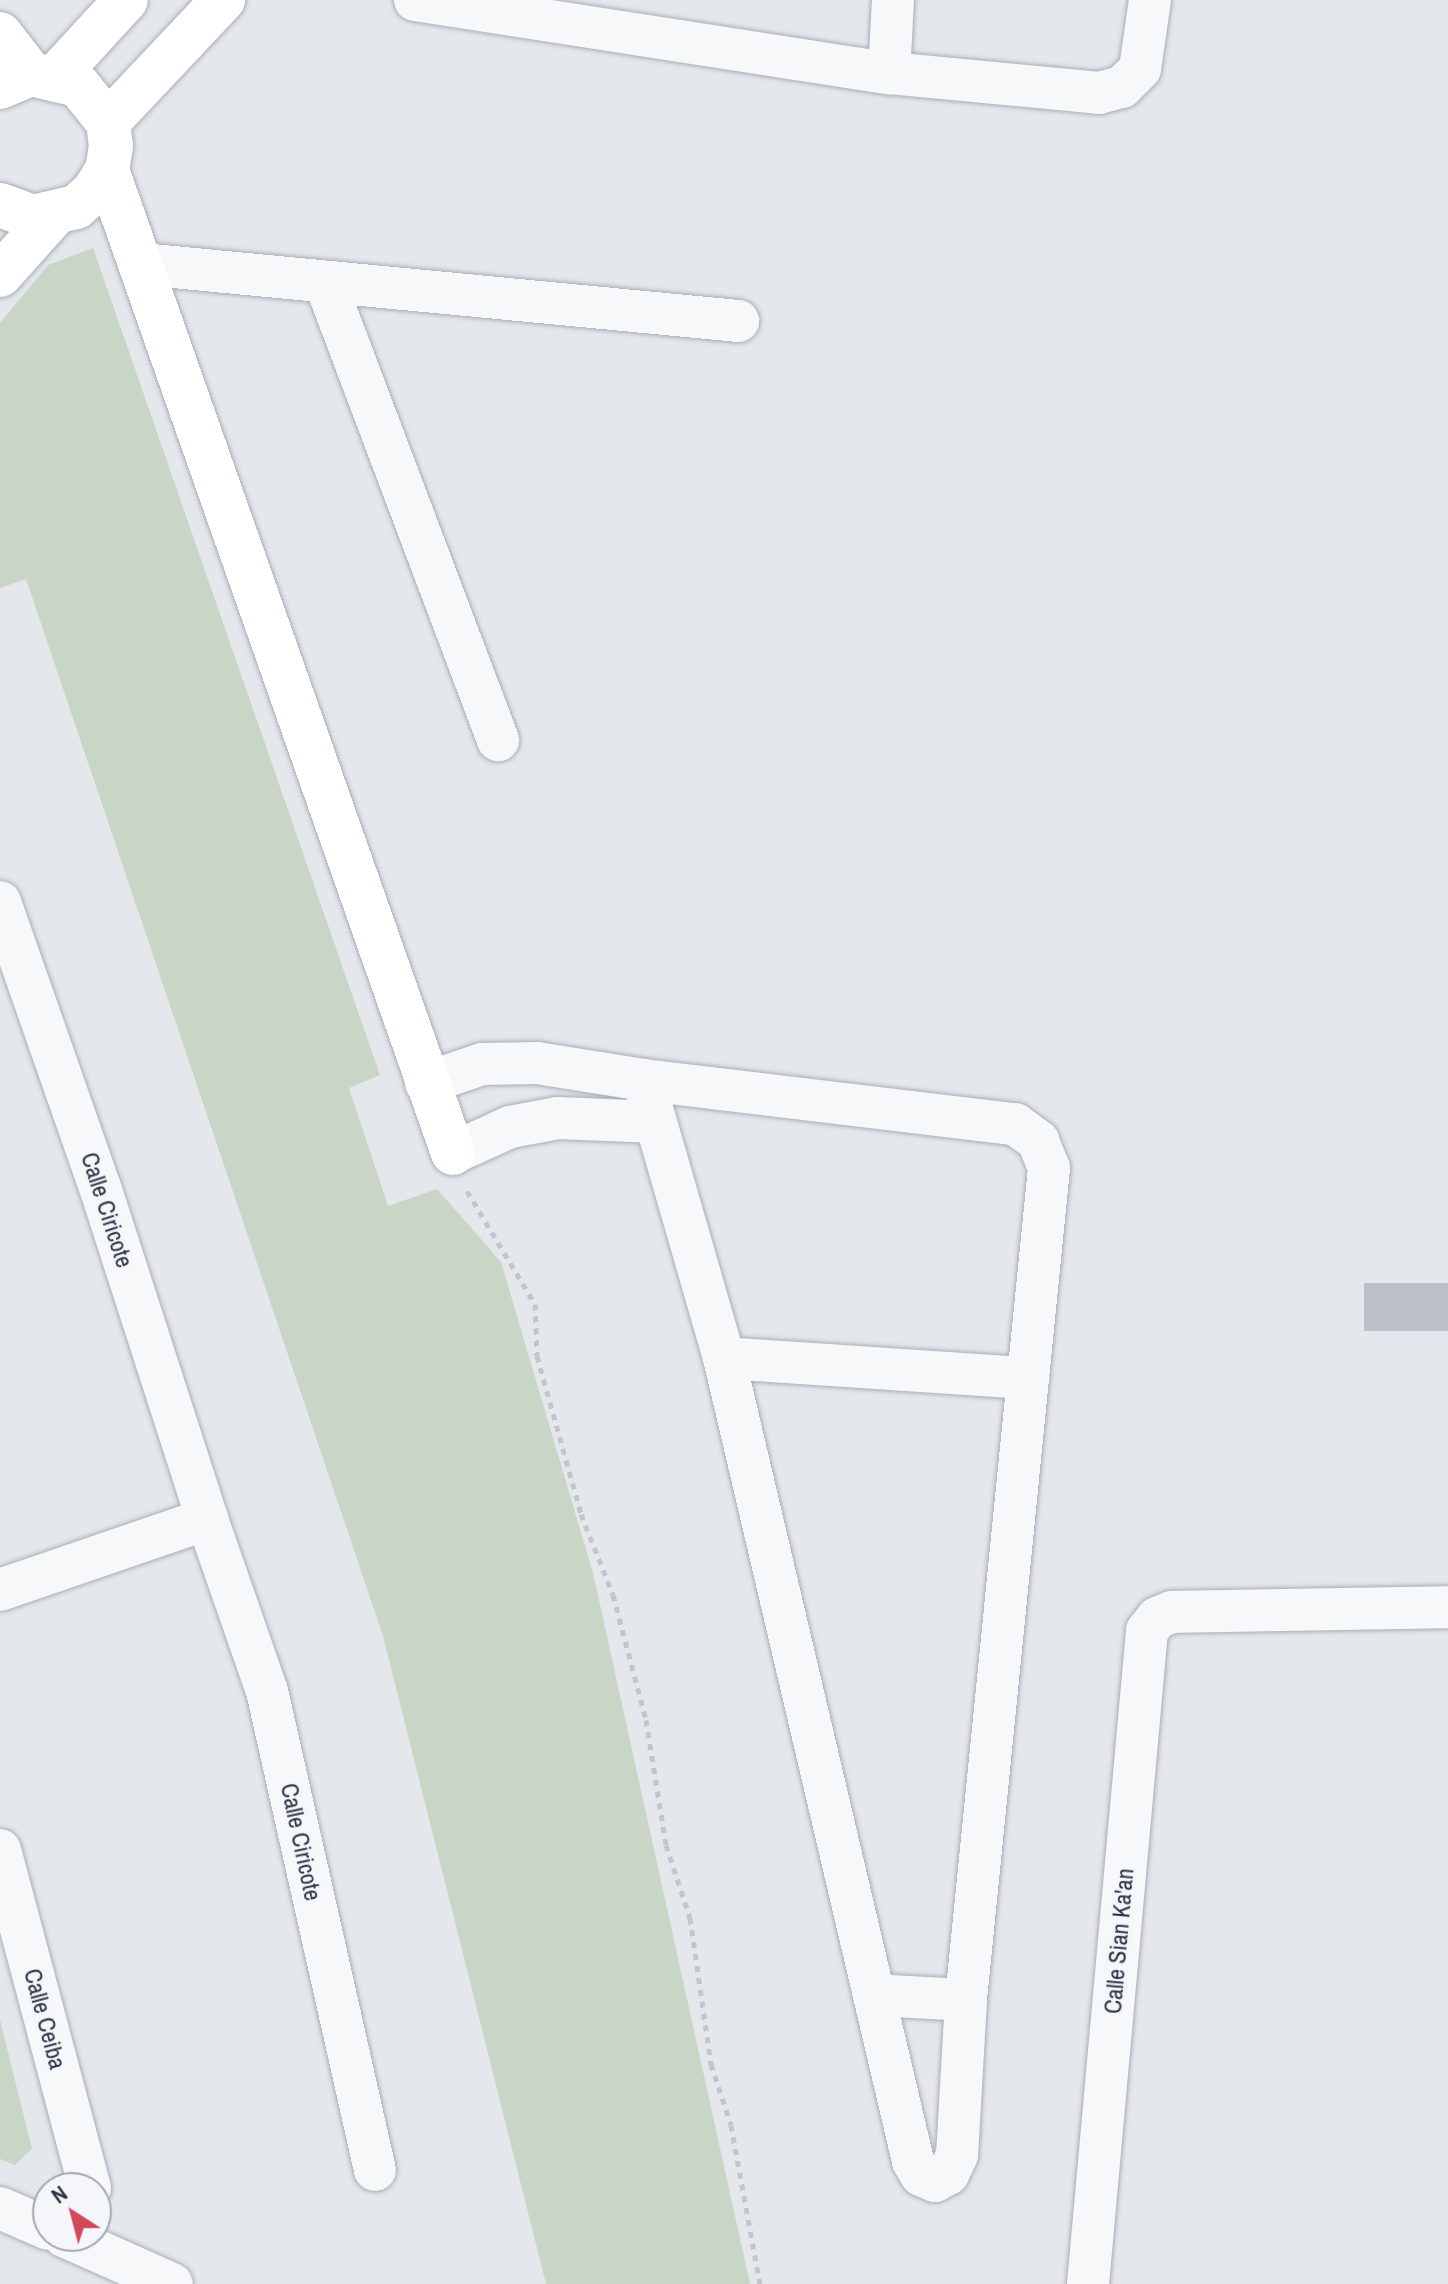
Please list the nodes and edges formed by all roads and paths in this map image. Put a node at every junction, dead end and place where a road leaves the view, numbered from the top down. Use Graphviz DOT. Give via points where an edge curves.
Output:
graph roads {
  1 [pos="126,0"];
  2 [pos="223,0"];
  3 [pos="415,0"];
  4 [pos="893,0"];
  5 [pos="1150,0"];
  6 [pos="0,34"];
  7 [pos="889,73"];
  8 [pos="29,79"];
  9 [pos="108,122"];
  10 [pos="107,170"];
  11 [pos="0,205"];
  12 [pos="53,216"];
  13 [pos="142,264"];
  14 [pos="0,275"];
  15 [pos="325,282"];
  16 [pos="738,321"];
  17 [pos="498,740"];
  18 [pos="0,902"];
  19 [pos="644,1080"];
  20 [pos="426,1083"];
  21 [pos="656,1122"];
  22 [pos="453,1153"];
  23 [pos="724,1358"];
  24 [pos="1028,1378"];
  25 [pos="207,1519"];
  26 [pos="0,1590"];
  27 [pos="1448,1607"];
  28 [pos="0,1850"];
  29 [pos="874,1995"];
  30 [pos="966,2000"];
  31 [pos="375,2170"];
  32 [pos="86,2172"];
  33 [pos="0,2208"];
  34 [pos="32,2222"];
  35 [pos="86,2252"];
  36 [pos="110,2270"];
  37 [pos="172,2284"];
  38 [pos="760,2284"];
  39 [pos="1088,2284"];
  1 -- 8 [label="main road"];
  2 -- 9 [label="main road"];
  3 -- 7 [label="street"];
  4 -- 7 [label="street"];
  5 -- 7 [label="street" via="1140,69 1122,87 1099,93"];
  6 -- 8 [label="main road"];
  8 -- 9 [label="main road" via="78,85"];
  9 -- 10 [label="main road"];
  10 -- 12 [label="main road" via="94,191"];
  10 -- 13 [label="main road"];
  11 -- 12 [label="main road" via="33,217"];
  12 -- 14 [label="main road"];
  13 -- 15 [label="street"];
  13 -- 20 [label="main road"];
  15 -- 16 [label="street"];
  15 -- 17 [label="street"];
  18 -- 25 [label="street, Calle Ciricote" via="100,1187"];
  19 -- 20 [label="street" via="537,1063 482,1064"];
  19 -- 21 [label="street"];
  19 -- 24 [label="street" via="1015,1124 1038,1141 1049,1168"];
  20 -- 22 [label="main road"];
  21 -- 22 [label="street" via="558,1118 510,1127"];
  21 -- 23 [label="street"];
  22 -- 38 [label="path" via="467,1192 535,1304 537,1356 581,1514 613,1595 646,1720 666,1845 690,1918 711,2064 731,2125"];
  23 -- 24 [label="street"];
  23 -- 29 [label="street"];
  24 -- 30 [label="street"];
  25 -- 26 [label="street"];
  25 -- 31 [label="street, Calle Ciricote" via="267,1691"];
  27 -- 39 [label="street, Calle Sian Ka'an" via="1172,1612 1157,1618 1147,1631"];
  28 -- 32 [label="street, Calle Ceiba"];
  29 -- 30 [label="street"];
  29 -- 30 [label="street" via="913,2161 921,2175 935,2181 948,2174 957,2155"];
  33 -- 34 [label="street"];
  35 -- 36 [label="street"];
  36 -- 37 [label="street"];
}
